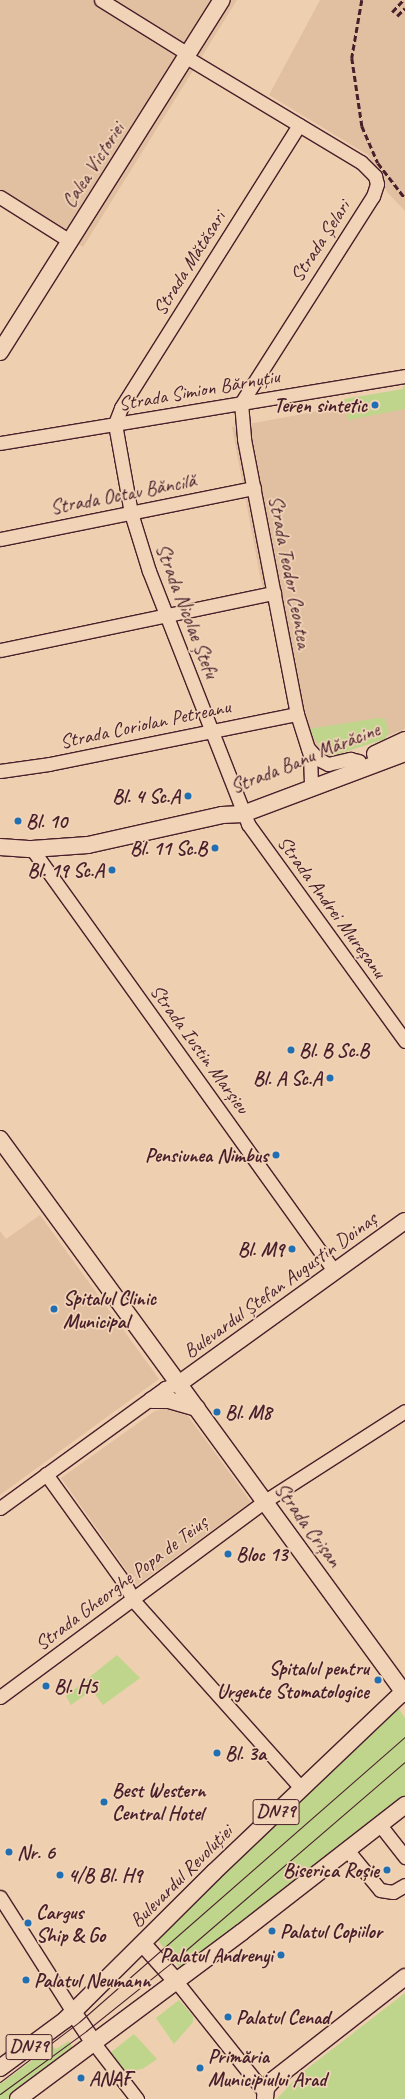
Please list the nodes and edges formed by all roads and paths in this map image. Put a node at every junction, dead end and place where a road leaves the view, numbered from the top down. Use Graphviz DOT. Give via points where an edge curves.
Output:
graph roads {
  1 [pos="101,0"];
  2 [pos="222,0"];
  3 [pos="187,55"];
  4 [pos="300,125"];
  5 [pos="0,197"];
  6 [pos="70,241"];
  7 [pos="0,352"];
  8 [pos="405,376"];
  9 [pos="241,403"];
  10 [pos="115,424"];
  11 [pos="0,443"];
  12 [pos="254,488"];
  13 [pos="131,513"];
  14 [pos="0,539"];
  15 [pos="274,593"];
  16 [pos="168,617"];
  17 [pos="0,650"];
  18 [pos="297,714"];
  19 [pos="212,730"];
  20 [pos="405,740"];
  21 [pos="308,748"];
  22 [pos="405,753"];
  23 [pos="359,761"];
  24 [pos="0,771"];
  25 [pos="310,781"];
  26 [pos="242,810"];
  27 [pos="2,849"];
  28 [pos="32,849"];
  29 [pos="405,1041"];
  30 [pos="0,1139"];
  31 [pos="405,1221"];
  32 [pos="335,1272"];
  33 [pos="180,1383"];
  34 [pos="152,1400"];
  35 [pos="197,1408"];
  36 [pos="405,1411"];
  37 [pos="46,1474"];
  38 [pos="265,1501"];
  39 [pos="0,1508"];
  40 [pos="133,1600"];
  41 [pos="404,1692"];
  42 [pos="0,1697"];
  43 [pos="301,1788"];
  44 [pos="405,1805"];
  45 [pos="380,1825"];
  46 [pos="348,1851"];
  47 [pos="405,1857"];
  48 [pos="403,1890"];
  49 [pos="2,1901"];
  50 [pos="143,1944"];
  51 [pos="405,1977"];
  52 [pos="176,1981"];
  53 [pos="73,2012"];
  54 [pos="93,2042"];
  55 [pos="0,2068"];
  56 [pos="265,2096"];
  57 [pos="18,2099"];
  58 [pos="137,2099"];
  1 -- 3 [label="street"];
  2 -- 3 [label="main road, Calea Victoriei"];
  3 -- 4 [label="street"];
  3 -- 6 [label="main road, Calea Victoriei"];
  4 -- 9 [label="street, Strada Șelari" via="365,164 375,176 377,184 373,196"];
  4 -- 10 [label="street, Strada Mătăsari" via="121,408"];
  5 -- 6 [label="street"];
  6 -- 7 [label="main road, Calea Victoriei"];
  8 -- 9 [label="street, Strada Simion Bărnuțiu"];
  9 -- 10 [label="street, Strada Simion Bărnuțiu"];
  9 -- 12 [label="street, Strada Teodor Ceontea"];
  10 -- 11 [label="street, Strada Simion Bărnuțiu"];
  10 -- 13 [label="street, Strada Nicolae Ștefu"];
  12 -- 13 [label="street, Strada Octav Băncilă"];
  12 -- 15 [label="street, Strada Teodor Ceontea"];
  13 -- 14 [label="street, Strada Octav Băncilă"];
  13 -- 16 [label="street, Strada Nicolae Ștefu" via="149,571"];
  15 -- 16 [label="street"];
  15 -- 18 [label="street, Strada Teodor Ceontea"];
  16 -- 17 [label="street"];
  16 -- 19 [label="street, Strada Nicolae Ștefu"];
  18 -- 19 [label="street, Strada Coriolan Petreanu"];
  18 -- 21 [label="street, Strada Teodor Ceontea"];
  19 -- 24 [label="street, Strada Coriolan Petreanu" via="49,764"];
  19 -- 26 [label="street, Strada Nicolae Ștefu"];
  20 -- 23 [label="main road, Strada Banu Mărăcine"];
  21 -- 23 [label="street, Strada Teodor Ceontea" via="318,759 328,764 350,759"];
  21 -- 25 [label="street, Strada Teodor Ceontea"];
  22 -- 26 [label="main road, Strada Banu Mărăcine"];
  23 -- 25 [label="main road, Strada Banu Mărăcine"];
  25 -- 26 [label="main road, Strada Banu Mărăcine"];
  26 -- 28 [label="main road, Strada Banu Mărăcine" via="88,845"];
  26 -- 29 [label="street, Strada Andrei Mureșanu" via="252,830"];
  27 -- 28 [label="main road, Strada Banu Mărăcine"];
  28 -- 32 [label="street, Strada Iustin Marșieu"];
  30 -- 33 [label="main road, Strada Crișan"];
  31 -- 32 [label="main road, Bulevardul Ștefan Augustin Doinaș"];
  32 -- 33 [label="main road, Bulevardul Ștefan Augustin Doinaș"];
  33 -- 34 [label="street" via="165,1388"];
  33 -- 35 [label="main road, Strada Crișan"];
  34 -- 35 [label="main road" via="169,1400"];
  34 -- 37 [label="street"];
  35 -- 38 [label="main road, Strada Crișan"];
  36 -- 38 [label="street, Strada Gheorghe Popa de Teiuș"];
  37 -- 39 [label="street"];
  37 -- 40 [label="street" via="125,1584"];
  38 -- 40 [label="street, Strada Gheorghe Popa de Teiuș"];
  38 -- 41 [label="main road, Strada Crișan"];
  40 -- 42 [label="street, Strada Gheorghe Popa de Teiuș"];
  40 -- 43 [label="street"];
  41 -- 43 [label="main road, Bulevardul Revoluției / DN79"];
  43 -- 50 [label="main road, Bulevardul Revoluției / DN79"];
  44 -- 45 [label="main road, DN79"];
  45 -- 46 [label="main road, DN79"];
  45 -- 47 [label="street"];
  46 -- 48 [label="street" via="380,1890"];
  46 -- 52 [label="main road, DN79"];
  49 -- 53 [label="street"];
  50 -- 52 [label="main road"];
  50 -- 53 [label="main road, Bulevardul Revoluției / DN79"];
  51 -- 56 [label="main road" via="272,2081"];
  52 -- 54 [label="main road, DN79"];
  52 -- 56 [label="street"];
  53 -- 54 [label="main road"];
  53 -- 55 [label="main road, Bulevardul Revoluției / DN79"];
  54 -- 57 [label="main road, DN79"];
  54 -- 58 [label="street"];
}
